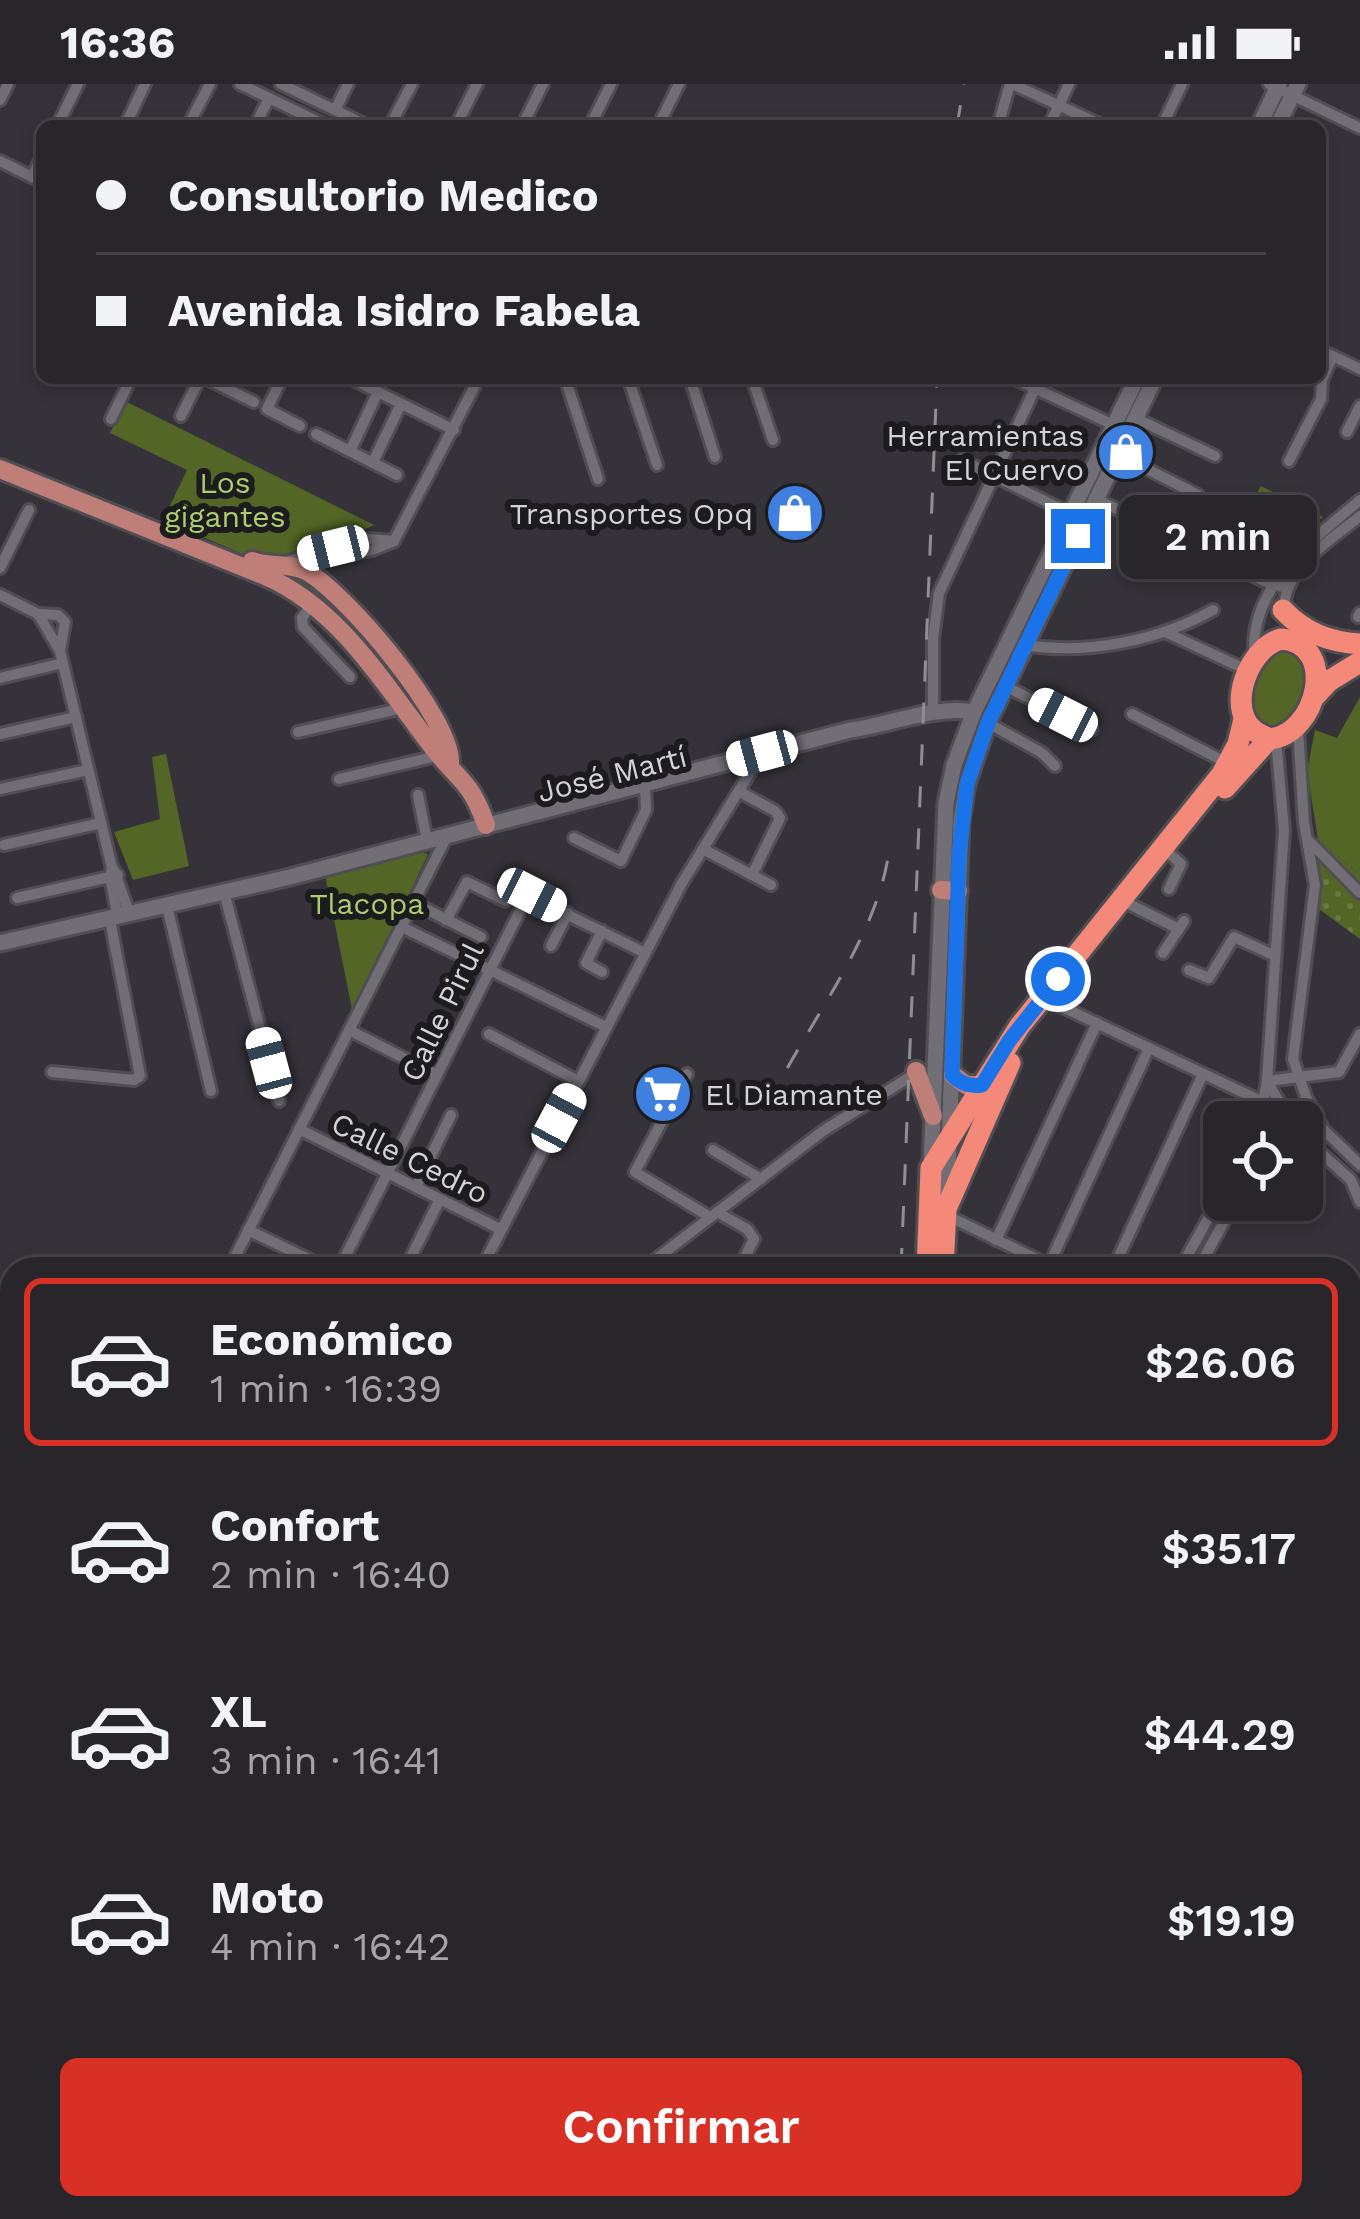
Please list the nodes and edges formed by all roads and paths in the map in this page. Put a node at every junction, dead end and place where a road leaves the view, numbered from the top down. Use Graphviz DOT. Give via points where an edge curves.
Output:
graph roads {
  1 [pos="8,84"];
  2 [pos="78,84"];
  3 [pos="145,84"];
  4 [pos="210,84"];
  5 [pos="241,84"];
  6 [pos="281,84"];
  7 [pos="348,84"];
  8 [pos="412,84"];
  9 [pos="477,84"];
  10 [pos="543,84"];
  11 [pos="611,84"];
  12 [pos="679,84"];
  13 [pos="1011,84"];
  14 [pos="1069,84"];
  15 [pos="1182,84"];
  16 [pos="1283,87"];
  17 [pos="269,98"];
  18 [pos="0,100"];
  19 [pos="1059,105"];
  20 [pos="335,110"];
  21 [pos="60,120"];
  22 [pos="127,120"];
  23 [pos="191,120"];
  24 [pos="258,120"];
  25 [pos="315,120"];
  26 [pos="356,120"];
  27 [pos="393,120"];
  28 [pos="459,120"];
  29 [pos="525,120"];
  30 [pos="593,120"];
  31 [pos="661,120"];
  32 [pos="1000,120"];
  33 [pos="1052,120"];
  34 [pos="1091,120"];
  35 [pos="1165,120"];
  36 [pos="1263,120"];
  37 [pos="1278,120"];
  38 [pos="1360,128"];
  39 [pos="0,161"];
  40 [pos="36,179"];
  41 [pos="1326,353"];
  42 [pos="1333,356"];
  43 [pos="1360,369"];
  44 [pos="1326,371"];
  45 [pos="127,384"];
  46 [pos="205,384"];
  47 [pos="219,384"];
  48 [pos="278,384"];
  49 [pos="362,384"];
  50 [pos="476,384"];
  51 [pos="567,384"];
  52 [pos="630,384"];
  53 [pos="692,384"];
  54 [pos="754,384"];
  55 [pos="1037,384"];
  56 [pos="1039,384"];
  57 [pos="1136,384"];
  58 [pos="1151,384"];
  59 [pos="1322,384"];
  60 [pos="378,392"];
  61 [pos="254,402"];
  62 [pos="401,404"];
  63 [pos="1360,406"];
  64 [pos="181,416"];
  65 [pos="111,419"];
  66 [pos="1126,425"];
  67 [pos="300,426"];
  68 [pos="454,430"];
  69 [pos="1347,432"];
  70 [pos="316,434"];
  71 [pos="773,440"];
  72 [pos="350,451"];
  73 [pos="1118,454"];
  74 [pos="1215,456"];
  75 [pos="716,457"];
  76 [pos="0,459"];
  77 [pos="962,460"];
  78 [pos="1289,461"];
  79 [pos="374,463"];
  80 [pos="657,465"];
  81 [pos="0,469"];
  82 [pos="398,475"];
  83 [pos="992,476"];
  84 [pos="598,479"];
  85 [pos="1198,495"];
  86 [pos="1089,496"];
  87 [pos="1360,500"];
  88 [pos="29,510"];
  89 [pos="1071,514"];
  90 [pos="1360,516"];
  91 [pos="0,568"];
  92 [pos="277,571"];
  93 [pos="1273,585"];
  94 [pos="0,595"];
  95 [pos="1285,599"];
  96 [pos="312,604"];
  97 [pos="1213,610"];
  98 [pos="1165,632"];
  99 [pos="1024,645"];
  100 [pos="1360,645"];
  101 [pos="1304,646"];
  102 [pos="62,657"];
  103 [pos="1360,662"];
  104 [pos="1252,664"];
  105 [pos="350,677"];
  106 [pos="0,678"];
  107 [pos="1005,686"];
  108 [pos="1310,702"];
  109 [pos="933,705"];
  110 [pos="403,708"];
  111 [pos="1132,714"];
  112 [pos="974,715"];
  113 [pos="76,716"];
  114 [pos="1244,719"];
  115 [pos="1298,729"];
  116 [pos="1092,730"];
  117 [pos="298,732"];
  118 [pos="0,734"];
  119 [pos="1272,739"];
  120 [pos="446,757"];
  121 [pos="760,759"];
  122 [pos="1229,764"];
  123 [pos="1055,766"];
  124 [pos="88,770"];
  125 [pos="339,779"];
  126 [pos="0,789"];
  127 [pos="645,789"];
  128 [pos="740,792"];
  129 [pos="418,795"];
  130 [pos="101,823"];
  131 [pos="486,825"];
  132 [pos="574,838"];
  133 [pos="438,839"];
  134 [pos="1306,839"];
  135 [pos="4,845"];
  136 [pos="703,849"];
  137 [pos="1171,855"];
  138 [pos="113,873"];
  139 [pos="752,875"];
  140 [pos="771,885"];
  141 [pos="1169,889"];
  142 [pos="224,892"];
  143 [pos="1360,893"];
  144 [pos="17,898"];
  145 [pos="506,902"];
  146 [pos="414,903"];
  147 [pos="1131,905"];
  148 [pos="166,906"];
  149 [pos="568,913"];
  150 [pos="119,918"];
  151 [pos="446,920"];
  152 [pos="402,927"];
  153 [pos="602,931"];
  154 [pos="481,937"];
  155 [pos="0,944"];
  156 [pos="551,946"];
  157 [pos="1163,952"];
  158 [pos="645,953"];
  159 [pos="1273,955"];
  160 [pos="489,970"];
  161 [pos="1189,970"];
  162 [pos="602,971"];
  163 [pos="1052,1002"];
  164 [pos="1097,1023"];
  165 [pos="606,1027"];
  166 [pos="350,1030"];
  167 [pos="489,1034"];
  168 [pos="1360,1034"];
  169 [pos="1149,1048"];
  170 [pos="934,1070"];
  171 [pos="52,1072"];
  172 [pos="687,1074"];
  173 [pos="1203,1074"];
  174 [pos="437,1075"];
  175 [pos="1298,1076"];
  176 [pos="578,1081"];
  177 [pos="1267,1081"];
  178 [pos="982,1085"];
  179 [pos="211,1091"];
  180 [pos="279,1101"];
  181 [pos="1261,1101"];
  182 [pos="1263,1101"];
  183 [pos="1279,1101"];
  184 [pos="1310,1101"];
  185 [pos="452,1115"];
  186 [pos="983,1120"];
  187 [pos="299,1129"];
  188 [pos="1323,1129"];
  189 [pos="938,1130"];
  190 [pos="713,1150"];
  191 [pos="1323,1154"];
  192 [pos="1360,1165"];
  193 [pos="388,1174"];
  194 [pos="761,1179"];
  195 [pos="416,1187"];
  196 [pos="440,1199"];
  197 [pos="1360,1202"];
  198 [pos="946,1212"];
  199 [pos="713,1215"];
  200 [pos="1212,1221"];
  201 [pos="1218,1221"];
  202 [pos="500,1229"];
  203 [pos="248,1230"];
  204 [pos="996,1240"];
  205 [pos="235,1257"];
  206 [pos="304,1257"];
  207 [pos="345,1257"];
  208 [pos="411,1257"];
  209 [pos="487,1257"];
  210 [pos="659,1257"];
  211 [pos="745,1257"];
  212 [pos="927,1257"];
  213 [pos="944,1257"];
  214 [pos="1029,1257"];
  215 [pos="1050,1257"];
  216 [pos="1119,1257"];
  217 [pos="1188,1257"];
  218 [pos="1203,1257"];
  1 -- 18 [label="street"];
  2 -- 21 [label="street"];
  3 -- 22 [label="street"];
  4 -- 23 [label="street"];
  5 -- 17 [label="street"];
  6 -- 20 [label="street"];
  7 -- 20 [label="street"];
  8 -- 27 [label="street"];
  9 -- 28 [label="street"];
  10 -- 29 [label="street"];
  11 -- 30 [label="street"];
  12 -- 31 [label="street"];
  13 -- 19 [label="street"];
  13 -- 32 [label="street"];
  14 -- 19 [label="street"];
  15 -- 35 [label="street"];
  16 -- 36 [label="main road"];
  16 -- 37 [label="main road"];
  16 -- 38 [label="street"];
  17 -- 24 [label="street"];
  17 -- 25 [label="street"];
  19 -- 33 [label="street"];
  19 -- 34 [label="street"];
  20 -- 26 [label="street"];
  39 -- 40 [label="street"];
  41 -- 42 [label="street"];
  42 -- 43 [label="street"];
  42 -- 44 [label="street"];
  45 -- 65 [label="street"];
  46 -- 64 [label="street"];
  47 -- 61 [label="street"];
  48 -- 67 [label="street" via="267,409"];
  49 -- 60 [label="street"];
  50 -- 68 [label="street"];
  51 -- 84 [label="street"];
  52 -- 80 [label="street"];
  53 -- 75 [label="street"];
  54 -- 71 [label="street"];
  55 -- 83 [label="street"];
  56 -- 66 [label="street"];
  57 -- 66 [label="main road"];
  58 -- 66 [label="main road"];
  59 -- 78 [label="street"];
  60 -- 62 [label="street"];
  60 -- 72 [label="street"];
  62 -- 68 [label="street"];
  62 -- 79 [label="street"];
  63 -- 69 [label="street"];
  66 -- 73 [label="main road"];
  66 -- 74 [label="street"];
  66 -- 86 [label="main road"];
  68 -- 92 [label="street" via="394,541 368,539"];
  70 -- 72 [label="street"];
  72 -- 79 [label="street"];
  73 -- 85 [label="street"];
  73 -- 86 [label="main road"];
  76 -- 92 [label="main road"];
  77 -- 83 [label="street"];
  79 -- 82 [label="street"];
  81 -- 92 [label="main road"];
  83 -- 89 [label="street"];
  83 -- 109 [label="street" via="943,582"];
  86 -- 89 [label="main road"];
  86 -- 93 [label="street"];
  86 -- 99 [label="main road"];
  87 -- 93 [label="street" via="1292,557"];
  88 -- 91 [label="street"];
  89 -- 112 [label="main road"];
  90 -- 95 [label="street" via="1304,565"];
  92 -- 96 [label="main road"];
  92 -- 120 [label="main road" via="318,579 372,628"];
  93 -- 95 [label="street"];
  93 -- 104 [label="street"];
  94 -- 102 [label="street" via="63,619"];
  95 -- 100 [label="highway" via="1298,625"];
  95 -- 101 [label="street"];
  96 -- 105 [label="street" via="304,627"];
  96 -- 110 [label="main road"];
  97 -- 98 [label="street"];
  98 -- 99 [label="street" via="1073,650"];
  98 -- 104 [label="street"];
  99 -- 107 [label="main road"];
  100 -- 101 [label="highway" via="1336,653"];
  101 -- 104 [label="highway" via="1275,640"];
  101 -- 108 [label="highway" via="1317,671"];
  102 -- 106 [label="street"];
  102 -- 113 [label="street"];
  103 -- 108 [label="highway"];
  104 -- 114 [label="highway"];
  107 -- 112 [label="main road"];
  107 -- 116 [label="street"];
  108 -- 115 [label="highway"];
  109 -- 112 [label="main road, José Martí"];
  109 -- 121 [label="main road, José Martí"];
  110 -- 117 [label="street"];
  110 -- 120 [label="main road"];
  111 -- 122 [label="street"];
  112 -- 123 [label="street"];
  112 -- 170 [label="main road"];
  113 -- 118 [label="street"];
  113 -- 124 [label="street"];
  114 -- 119 [label="highway"];
  114 -- 122 [label="highway"];
  115 -- 119 [label="highway"];
  115 -- 134 [label="street"];
  119 -- 137 [label="highway"];
  119 -- 159 [label="street" via="1284,830"];
  120 -- 125 [label="street"];
  120 -- 131 [label="main road"];
  121 -- 127 [label="main road, José Martí"];
  121 -- 128 [label="street"];
  122 -- 178 [label="highway" via="1019,1027"];
  124 -- 126 [label="street"];
  124 -- 130 [label="street"];
  127 -- 131 [label="main road, José Martí"];
  127 -- 132 [label="street" via="645,814 621,860"];
  127 -- 133 [label="main road, José Martí"];
  128 -- 136 [label="street"];
  128 -- 139 [label="street" via="780,818"];
  129 -- 133 [label="street"];
  130 -- 135 [label="street"];
  130 -- 138 [label="street"];
  131 -- 133 [label="main road, José Martí"];
  133 -- 142 [label="main road, José Martí"];
  133 -- 146 [label="street"];
  134 -- 143 [label="street"];
  134 -- 175 [label="street" via="1315,885 1293,1045"];
  136 -- 139 [label="street"];
  136 -- 158 [label="street"];
  137 -- 141 [label="street" via="1181,864"];
  137 -- 147 [label="highway"];
  138 -- 144 [label="street"];
  138 -- 150 [label="street"];
  139 -- 140 [label="street"];
  142 -- 148 [label="main road, José Martí"];
  142 -- 180 [label="street"];
  145 -- 151 [label="street" via="466,883"];
  146 -- 151 [label="street"];
  146 -- 152 [label="street"];
  147 -- 157 [label="street" via="1181,925"];
  147 -- 163 [label="highway"];
  148 -- 150 [label="main road, José Martí"];
  148 -- 179 [label="street"];
  149 -- 153 [label="street, Calle Pirul"];
  149 -- 156 [label="street"];
  149 -- 160 [label="street, Calle Pirul" via="528,895"];
  150 -- 155 [label="main road, José Martí"];
  150 -- 171 [label="street" via="140,1076"];
  151 -- 154 [label="street"];
  152 -- 160 [label="street"];
  152 -- 166 [label="street"];
  153 -- 158 [label="street, Calle Pirul"];
  153 -- 162 [label="street" via="586,962"];
  158 -- 165 [label="street"];
  159 -- 161 [label="street" via="1234,937 1209,978"];
  159 -- 177 [label="street"];
  160 -- 165 [label="street"];
  160 -- 174 [label="street, Calle Pirul"];
  163 -- 164 [label="street"];
  163 -- 186 [label="highway"];
  164 -- 169 [label="street"];
  164 -- 204 [label="street"];
  165 -- 176 [label="street"];
  166 -- 174 [label="street"];
  166 -- 187 [label="street"];
  167 -- 176 [label="street"];
  168 -- 175 [label="street" via="1340,1072"];
  169 -- 173 [label="street"];
  169 -- 215 [label="street"];
  170 -- 178 [label="main road"];
  170 -- 189 [label="main road"];
  170 -- 189 [label="main road"];
  170 -- 194 [label="street" via="824,1131"];
  172 -- 199 [label="street" via="635,1172"];
  173 -- 181 [label="street"];
  173 -- 216 [label="street"];
  174 -- 193 [label="street, Calle Pirul"];
  175 -- 177 [label="street"];
  175 -- 184 [label="street"];
  176 -- 202 [label="street"];
  177 -- 182 [label="street"];
  177 -- 183 [label="street"];
  178 -- 189 [label="highway"];
  185 -- 195 [label="street"];
  186 -- 189 [label="main road" via="968,1134"];
  186 -- 198 [label="highway"];
  187 -- 193 [label="street, Calle Cedro"];
  187 -- 203 [label="street"];
  188 -- 192 [label="street"];
  189 -- 198 [label="main road"];
  189 -- 212 [label="highway"];
  190 -- 194 [label="street"];
  191 -- 197 [label="street" via="1351,1180"];
  193 -- 195 [label="street, Calle Cedro"];
  193 -- 207 [label="street, Calle Pirul"];
  194 -- 199 [label="street"];
  195 -- 196 [label="street, Calle Cedro"];
  196 -- 202 [label="street, Calle Cedro"];
  196 -- 208 [label="street"];
  198 -- 204 [label="street"];
  198 -- 213 [label="highway"];
  199 -- 210 [label="street"];
  199 -- 211 [label="street" via="754,1239"];
  200 -- 217 [label="street"];
  201 -- 218 [label="street"];
  202 -- 209 [label="street"];
  203 -- 205 [label="street"];
  203 -- 206 [label="street"];
  204 -- 214 [label="street"];
}
